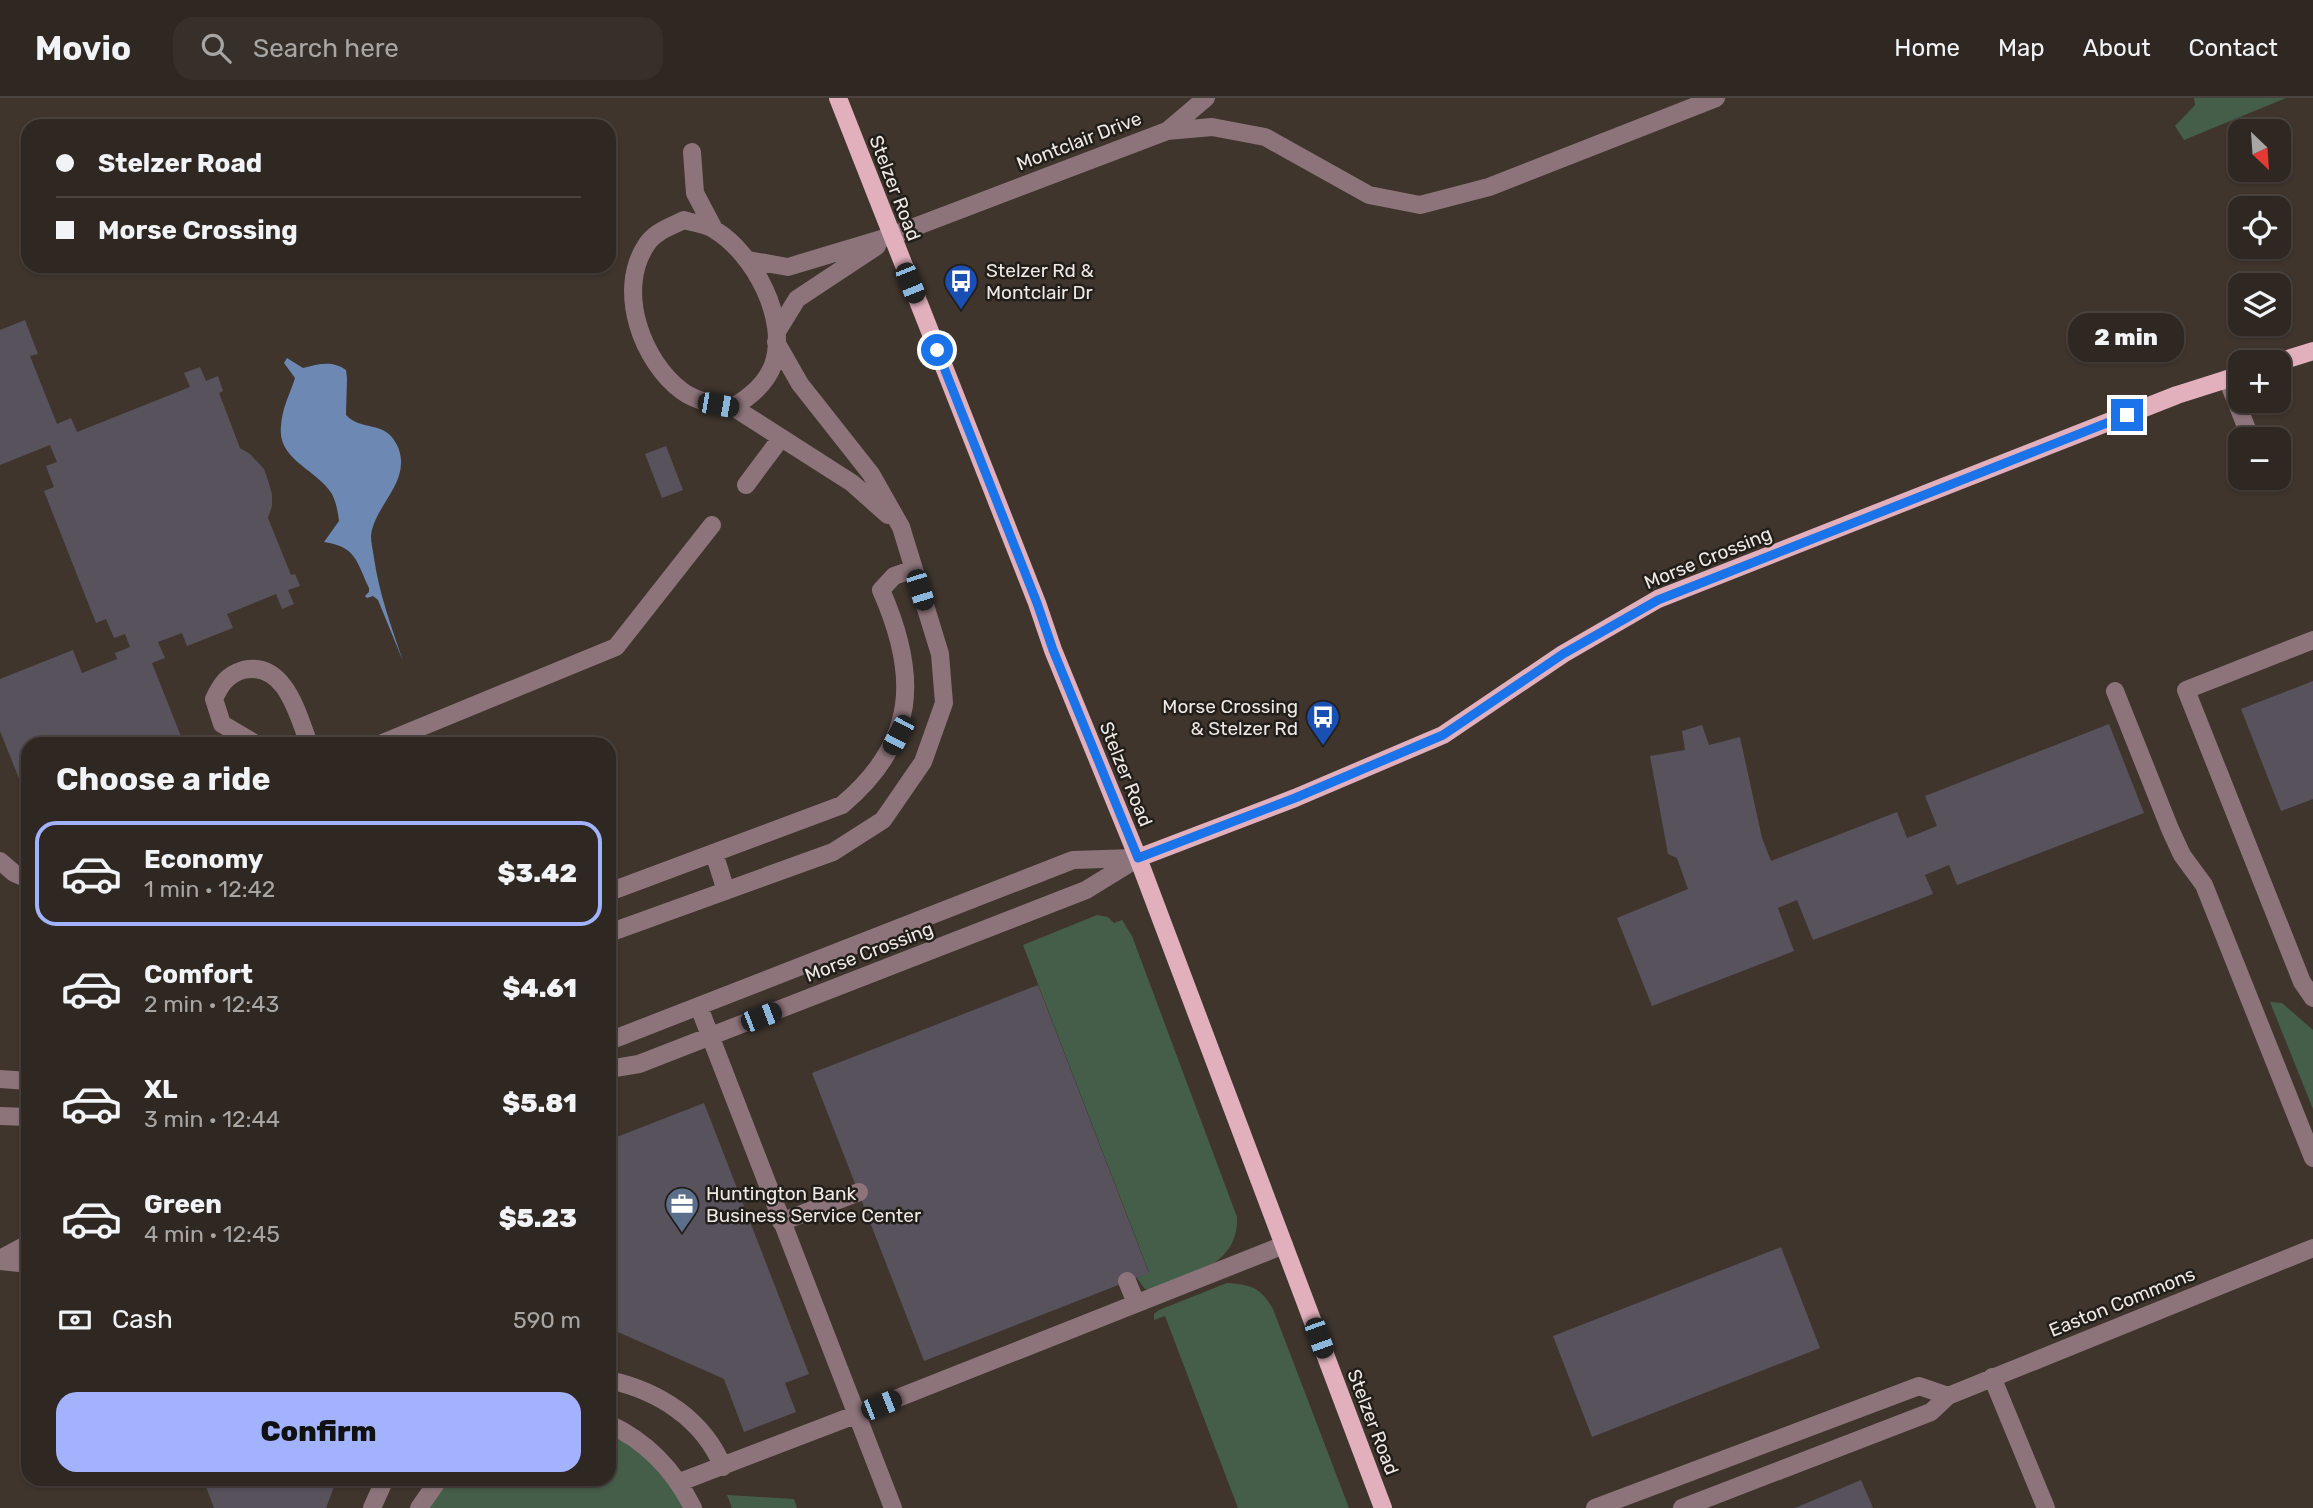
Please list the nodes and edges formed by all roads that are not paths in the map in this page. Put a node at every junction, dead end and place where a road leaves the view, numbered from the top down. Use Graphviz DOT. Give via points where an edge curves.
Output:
graph roads {
  1 [pos="838,98"];
  2 [pos="1206,98"];
  3 [pos="1716,98"];
  4 [pos="1167,131"];
  5 [pos="692,152"];
  6 [pos="714,229"];
  7 [pos="891,236"];
  8 [pos="748,260"];
  9 [pos="777,336"];
  10 [pos="2313,351"];
  11 [pos="2291,358"];
  12 [pos="2228,379"];
  13 [pos="733,407"];
  14 [pos="781,438"];
  15 [pos="746,485"];
  16 [pos="712,525"];
  17 [pos="901,527"];
  18 [pos="914,569"];
  19 [pos="2313,640"];
  20 [pos="2115,691"];
  21 [pos="244,737"];
  22 [pos="306,737"];
  23 [pos="397,737"];
  24 [pos="714,853"];
  25 [pos="1138,858"];
  26 [pos="0,860"];
  27 [pos="21,876"];
  28 [pos="616,889"];
  29 [pos="726,891"];
  30 [pos="616,930"];
  31 [pos="2313,998"];
  32 [pos="699,1007"];
  33 [pos="710,1037"];
  34 [pos="616,1038"];
  35 [pos="616,1068"];
  36 [pos="0,1079"];
  37 [pos="21,1080"];
  38 [pos="0,1116"];
  39 [pos="21,1117"];
  40 [pos="2313,1158"];
  41 [pos="859,1192"];
  42 [pos="781,1222"];
  43 [pos="1284,1245"];
  44 [pos="21,1248"];
  45 [pos="2313,1248"];
  46 [pos="0,1260"];
  47 [pos="21,1263"];
  48 [pos="1127,1282"];
  49 [pos="1136,1303"];
  50 [pos="1992,1377"];
  51 [pos="616,1381"];
  52 [pos="1948,1396"];
  53 [pos="855,1415"];
  54 [pos="616,1428"];
  55 [pos="723,1467"];
  56 [pos="680,1482"];
  57 [pos="382,1486"];
  58 [pos="434,1486"];
  59 [pos="372,1508"];
  60 [pos="419,1508"];
  61 [pos="693,1508"];
  62 [pos="893,1508"];
  63 [pos="1382,1508"];
  64 [pos="1595,1508"];
  65 [pos="1682,1508"];
  66 [pos="2046,1508"];
  1 -- 7 [label="main road, Stelzer Road"];
  2 -- 4 [label="street"];
  3 -- 4 [label="street, Montclair Drive" via="1489,187 1420,205 1369,195 1265,137 1212,127"];
  4 -- 7 [label="street, Montclair Drive"];
  5 -- 6 [label="street" via="695,193"];
  6 -- 8 [label="street"];
  6 -- 13 [label="street" via="684,220 657,233 645,246 637,267 635,309 639,334 669,378 702,402"];
  7 -- 8 [label="street" via="788,267"];
  7 -- 9 [label="street" via="797,299"];
  7 -- 25 [label="main road, Stelzer Road"];
  8 -- 9 [label="street" via="767,294"];
  9 -- 13 [label="street" via="773,365 760,386"];
  9 -- 17 [label="street" via="800,384 870,474"];
  10 -- 11 [label="main road"];
  12 -- 25 [label="main road, Morse Crossing" via="2176,395 1658,600 1563,654 1443,735"];
  13 -- 14 [label="street"];
  14 -- 15 [label="street"];
  14 -- 17 [label="street" via="852,483"];
  16 -- 23 [label="street" via="616,647"];
  17 -- 18 [label="street"];
  18 -- 24 [label="street" via="894,576 881,590 905,670 905,703 898,735 883,764 842,805"];
  18 -- 29 [label="street" via="940,654 944,703 923,762 883,820 834,852"];
  19 -- 31 [label="street" via="2186,690 2302,982"];
  20 -- 40 [label="street" via="2174,838 2204,885"];
  21 -- 22 [label="street" via="222,724 214,699 227,678 249,669 265,671 281,681"];
  24 -- 28 [label="street"];
  24 -- 29 [label="street"];
  25 -- 32 [label="street, Morse Crossing" via="1073,860"];
  25 -- 33 [label="street, Morse Crossing" via="1086,890"];
  25 -- 43 [label="main road, Stelzer Road"];
  26 -- 27 [label="street"];
  29 -- 30 [label="street"];
  32 -- 33 [label="street"];
  32 -- 34 [label="street, Morse Crossing"];
  33 -- 35 [label="street, Morse Crossing" via="639,1064"];
  33 -- 42 [label="street"];
  36 -- 37 [label="street"];
  38 -- 39 [label="street"];
  41 -- 42 [label="street"];
  42 -- 53 [label="street"];
  43 -- 49 [label="street"];
  43 -- 63 [label="main road, Stelzer Road"];
  44 -- 46 [label="street"];
  45 -- 50 [label="street, Easton Commons"];
  46 -- 47 [label="street"];
  48 -- 49 [label="street"];
  49 -- 53 [label="street"];
  50 -- 52 [label="street, Easton Commons"];
  50 -- 66 [label="street"];
  51 -- 55 [label="street" via="668,1403 698,1425"];
  52 -- 64 [label="street" via="1919,1386"];
  52 -- 65 [label="street, Easton Commons" via="1931,1412"];
  53 -- 55 [label="street"];
  53 -- 62 [label="street"];
  54 -- 56 [label="street" via="653,1451"];
  55 -- 56 [label="street"];
  56 -- 61 [label="street"];
  57 -- 59 [label="street"];
  58 -- 60 [label="street"];
}
